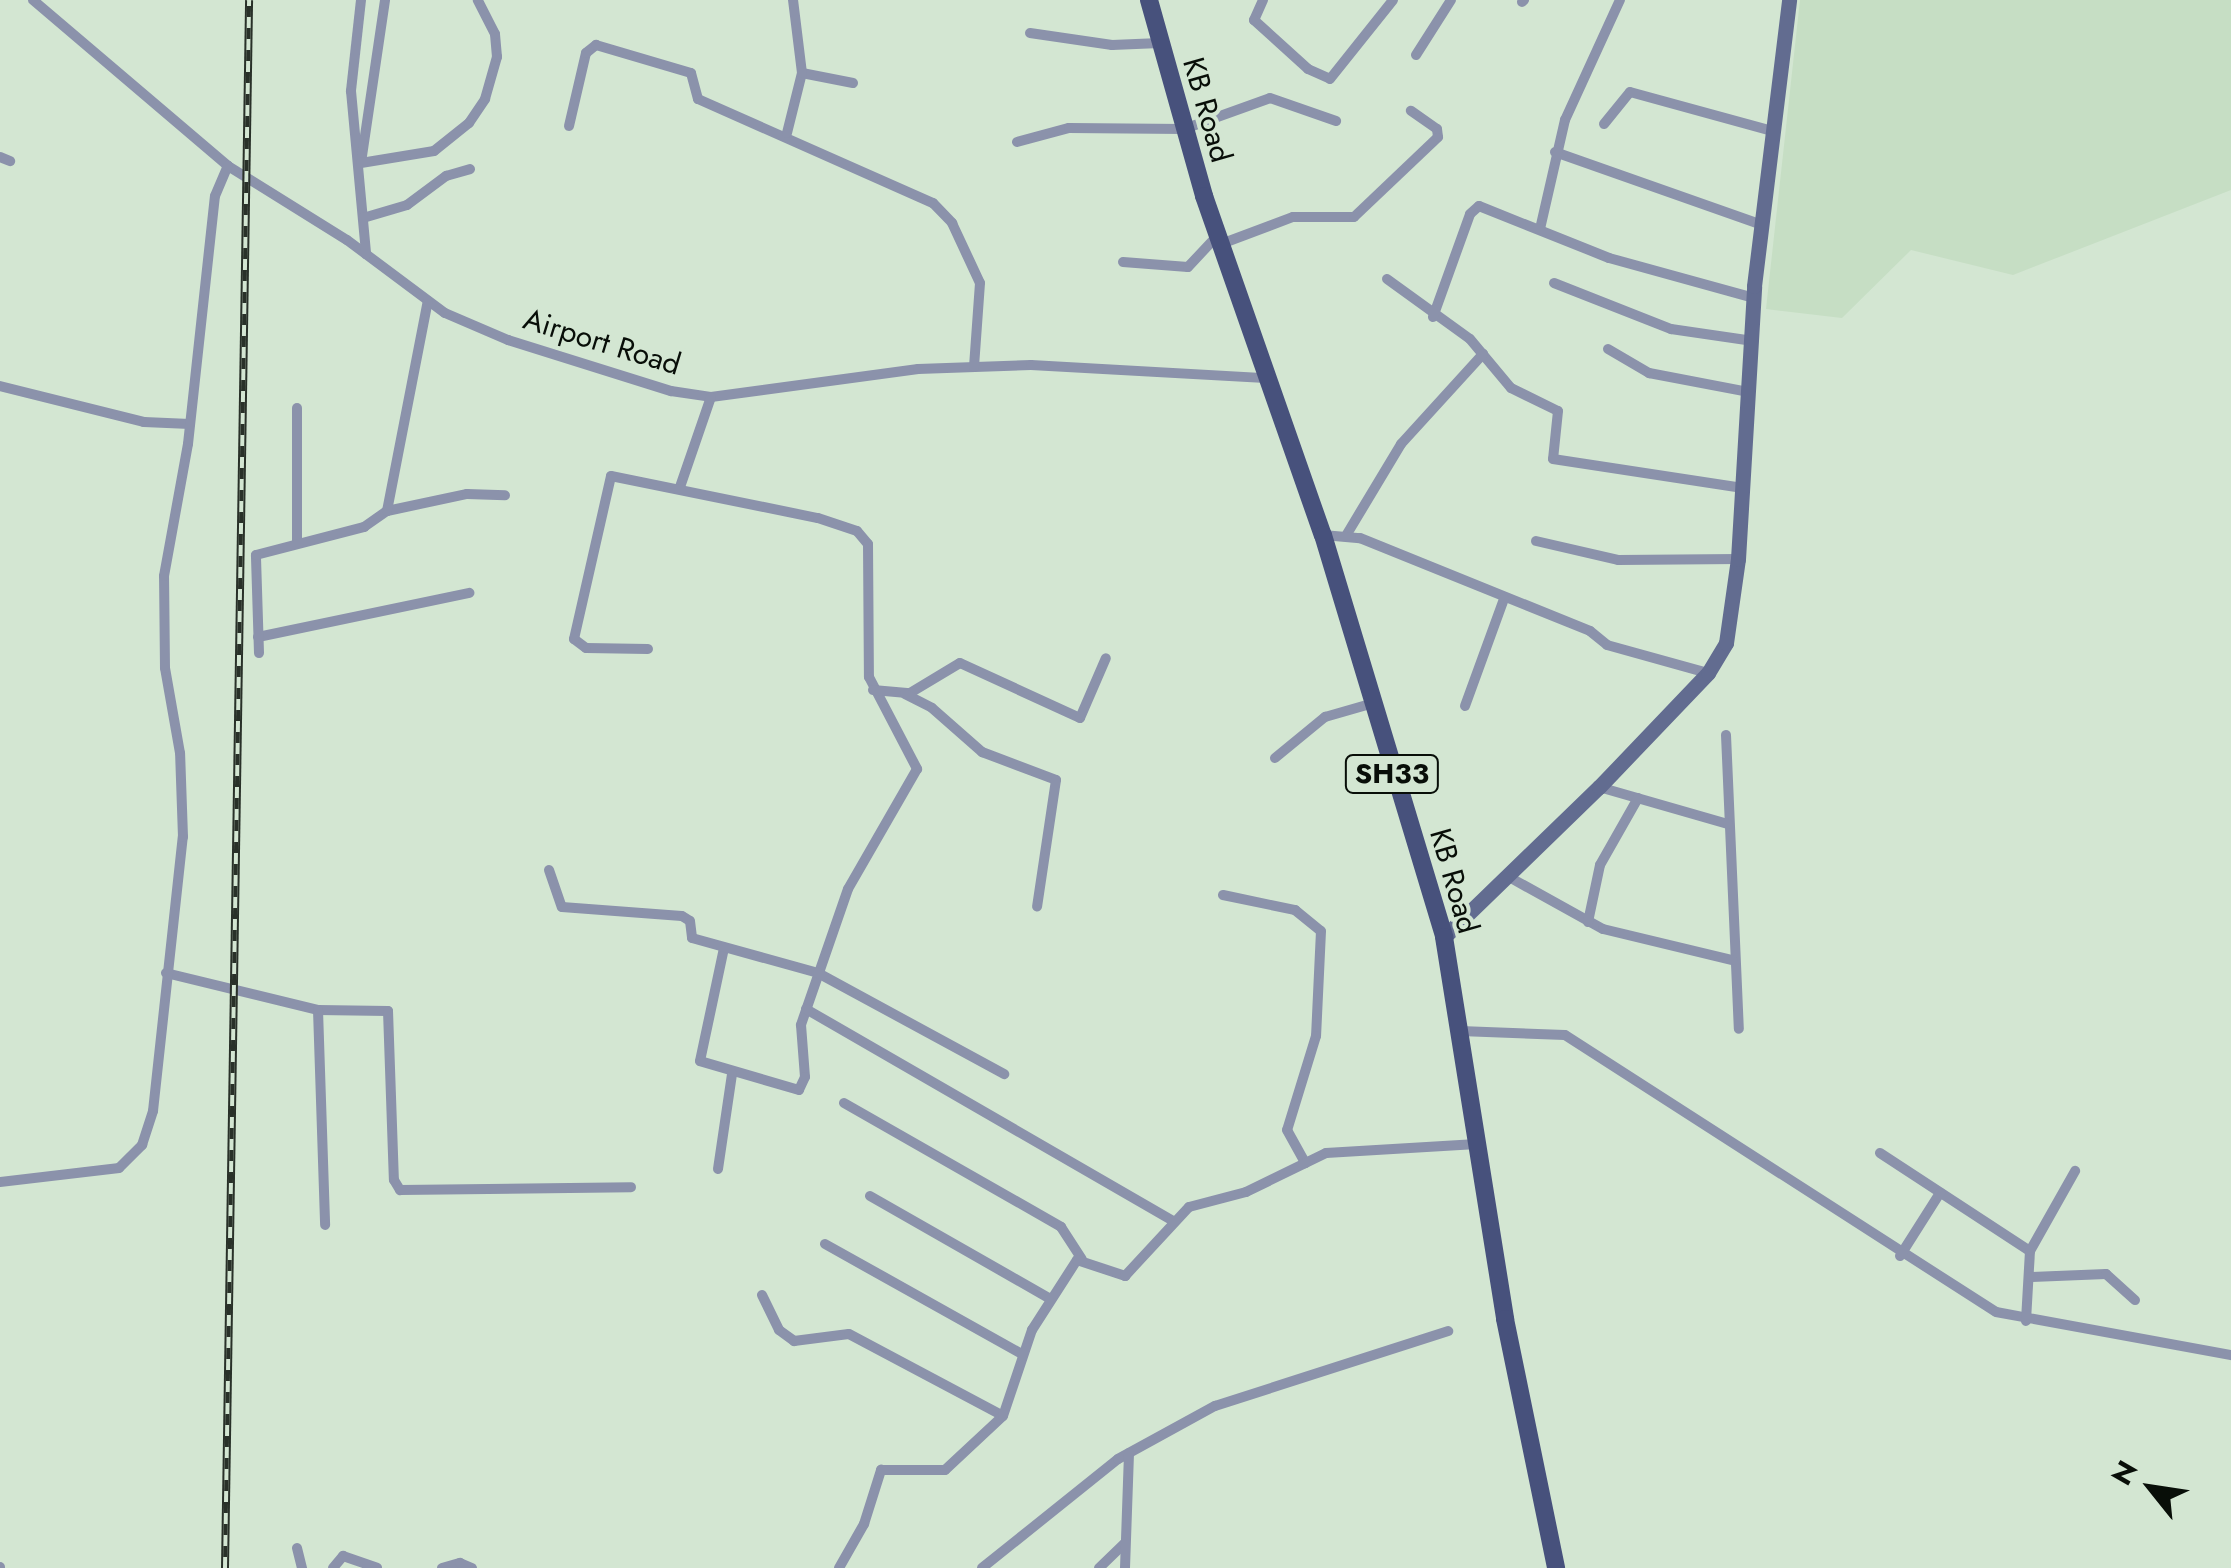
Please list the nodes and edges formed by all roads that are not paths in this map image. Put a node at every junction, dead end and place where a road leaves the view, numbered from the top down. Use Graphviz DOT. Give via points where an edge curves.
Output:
graph roads {
  1 [pos="33,0"];
  2 [pos="361,0"];
  3 [pos="386,0"];
  4 [pos="478,0"];
  5 [pos="793,0"];
  6 [pos="1149,0"];
  7 [pos="1263,0"];
  8 [pos="1393,0"];
  9 [pos="1451,0"];
  10 [pos="1620,0"];
  11 [pos="1789,0"];
  12 [pos="1030,33"];
  13 [pos="1160,43"];
  14 [pos="1416,56"];
  15 [pos="802,74"];
  16 [pos="854,83"];
  17 [pos="1410,111"];
  18 [pos="1336,122"];
  19 [pos="1604,124"];
  20 [pos="569,126"];
  21 [pos="1184,129"];
  22 [pos="1773,130"];
  23 [pos="788,133"];
  24 [pos="1017,142"];
  25 [pos="1555,152"];
  26 [pos="228,166"];
  27 [pos="360,168"];
  28 [pos="470,169"];
  29 [pos="363,218"];
  30 [pos="1762,225"];
  31 [pos="1540,229"];
  32 [pos="1220,240"];
  33 [pos="366,254"];
  34 [pos="1123,262"];
  35 [pos="1387,279"];
  36 [pos="1554,283"];
  37 [pos="1754,298"];
  38 [pos="428,301"];
  39 [pos="1434,316"];
  40 [pos="1754,341"];
  41 [pos="1608,349"];
  42 [pos="1483,354"];
  43 [pos="974,367"];
  44 [pos="1266,378"];
  45 [pos="0,386"];
  46 [pos="1749,392"];
  47 [pos="711,397"];
  48 [pos="297,408"];
  49 [pos="190,424"];
  50 [pos="680,487"];
  51 [pos="1743,488"];
  52 [pos="505,495"];
  53 [pos="386,511"];
  54 [pos="1347,534"];
  55 [pos="1323,535"];
  56 [pos="298,541"];
  57 [pos="1536,541"];
  58 [pos="1738,558"];
  59 [pos="469,593"];
  60 [pos="1504,599"];
  61 [pos="258,638"];
  62 [pos="648,648"];
  63 [pos="259,653"];
  64 [pos="1106,658"];
  65 [pos="1708,673"];
  66 [pos="873,690"];
  67 [pos="905,694"];
  68 [pos="1370,704"];
  69 [pos="1464,706"];
  70 [pos="1726,735"];
  71 [pos="1275,758"];
  72 [pos="1599,788"];
  73 [pos="1638,798"];
  74 [pos="1728,824"];
  75 [pos="549,870"];
  76 [pos="1509,877"];
  77 [pos="1222,896"];
  78 [pos="1037,907"];
  79 [pos="1588,922"];
  80 [pos="1444,937"];
  81 [pos="724,948"];
  82 [pos="1732,960"];
  83 [pos="818,973"];
  84 [pos="166,974"];
  85 [pos="806,1009"];
  86 [pos="318,1010"];
  87 [pos="1739,1029"];
  88 [pos="1460,1031"];
  89 [pos="732,1074"];
  90 [pos="1004,1074"];
  91 [pos="844,1103"];
  92 [pos="1478,1144"];
  93 [pos="1880,1153"];
  94 [pos="1305,1163"];
  95 [pos="718,1169"];
  96 [pos="2075,1170"];
  97 [pos="0,1182"];
  98 [pos="631,1186"];
  99 [pos="1940,1193"];
  100 [pos="870,1196"];
  101 [pos="1173,1220"];
  102 [pos="326,1226"];
  103 [pos="825,1244"];
  104 [pos="2030,1251"];
  105 [pos="1900,1256"];
  106 [pos="1082,1259"];
  107 [pos="2030,1277"];
  108 [pos="762,1295"];
  109 [pos="1049,1298"];
  110 [pos="2136,1300"];
  111 [pos="2026,1321"];
  112 [pos="1448,1331"];
  113 [pos="1022,1354"];
  114 [pos="2231,1355"];
  115 [pos="1003,1416"];
  116 [pos="1129,1452"];
  117 [pos="1125,1543"];
  118 [pos="298,1548"];
  119 [pos="302,1568"];
  120 [pos="333,1568"];
  121 [pos="378,1568"];
  122 [pos="442,1568"];
  123 [pos="472,1568"];
  124 [pos="839,1568"];
  125 [pos="982,1568"];
  126 [pos="1099,1568"];
  127 [pos="1124,1568"];
  128 [pos="1556,1568"];
  1 -- 26 [label="street, Airport Road"];
  2 -- 27 [label="street" via="351,91"];
  3 -- 27 [label="street"];
  4 -- 27 [label="street" via="495,34 496,56 485,99 469,123 434,151"];
  5 -- 15 [label="street"];
  6 -- 13 [label="main road, KB Road / SH33"];
  7 -- 8 [label="street" via="1254,20 1330,79"];
  9 -- 14 [label="street"];
  10 -- 25 [label="street"];
  11 -- 22 [label="main road"];
  12 -- 13 [label="street" via="1120,45"];
  13 -- 21 [label="main road, KB Road / SH33"];
  15 -- 16 [label="street"];
  15 -- 23 [label="street"];
  17 -- 32 [label="street" via="1437,128 1438,138 1354,217 1293,218"];
  18 -- 21 [label="street" via="1270,98"];
  19 -- 22 [label="street" via="1630,92"];
  20 -- 23 [label="street" via="586,52 596,45 691,73 698,98"];
  21 -- 24 [label="street" via="1069,128"];
  21 -- 32 [label="main road, KB Road / SH33"];
  22 -- 30 [label="main road"];
  23 -- 43 [label="street" via="947,215 980,283"];
  25 -- 30 [label="street"];
  25 -- 31 [label="street"];
  26 -- 33 [label="street, Airport Road"];
  26 -- 49 [label="street" via="218,183 209,234"];
  27 -- 29 [label="street"];
  28 -- 29 [label="street" via="446,176 413,202"];
  29 -- 33 [label="street"];
  30 -- 37 [label="main road"];
  31 -- 37 [label="street" via="1609,258"];
  31 -- 39 [label="street" via="1475,207"];
  32 -- 34 [label="street" via="1188,266"];
  32 -- 44 [label="main road, KB Road / SH33"];
  33 -- 38 [label="street, Airport Road"];
  35 -- 39 [label="street"];
  36 -- 40 [label="street" via="1672,329"];
  37 -- 40 [label="main road"];
  38 -- 47 [label="street, Airport Road" via="494,335 670,391"];
  38 -- 53 [label="street"];
  39 -- 42 [label="street"];
  40 -- 46 [label="main road"];
  41 -- 46 [label="street" via="1650,373"];
  42 -- 51 [label="street" via="1511,388 1558,412 1553,458"];
  42 -- 54 [label="street" via="1401,444"];
  43 -- 44 [label="street, Airport Road" via="1063,365"];
  43 -- 47 [label="street, Airport Road"];
  44 -- 55 [label="main road, KB Road / SH33"];
  45 -- 49 [label="street" via="144,422"];
  46 -- 51 [label="main road"];
  47 -- 50 [label="street"];
  48 -- 56 [label="street"];
  49 -- 84 [label="street" via="164,576 166,668 183,808"];
  50 -- 62 [label="street" via="608,480 574,625 580,647"];
  50 -- 66 [label="street" via="818,518 863,536 870,555"];
  51 -- 58 [label="main road"];
  52 -- 53 [label="street" via="472,493"];
  53 -- 56 [label="street" via="364,526"];
  54 -- 55 [label="street"];
  54 -- 60 [label="street"];
  55 -- 68 [label="main road, KB Road / SH33"];
  56 -- 61 [label="street" via="268,548 253,561"];
  57 -- 58 [label="street" via="1618,560"];
  58 -- 65 [label="main road" via="1730,630"];
  59 -- 61 [label="street"];
  60 -- 65 [label="street" via="1590,631 1607,645"];
  60 -- 69 [label="street"];
  61 -- 63 [label="street"];
  64 -- 67 [label="street" via="1080,718 960,663"];
  65 -- 72 [label="main road"];
  66 -- 67 [label="street"];
  66 -- 83 [label="street" via="916,761 916,777 856,869"];
  67 -- 78 [label="street" via="927,704 982,752 1056,780"];
  68 -- 71 [label="street" via="1326,716"];
  68 -- 80 [label="main road, KB Road / SH33"];
  70 -- 74 [label="street"];
  72 -- 73 [label="street"];
  72 -- 76 [label="main road"];
  73 -- 74 [label="street"];
  73 -- 79 [label="street" via="1600,865"];
  74 -- 82 [label="street"];
  75 -- 81 [label="street" via="562,906 682,916 690,921 692,938"];
  76 -- 79 [label="street"];
  76 -- 80 [label="main road"];
  77 -- 94 [label="street" via="1295,910 1321,931 1316,1036 1288,1130"];
  79 -- 82 [label="street"];
  80 -- 88 [label="main road, KB Road / SH33"];
  81 -- 83 [label="street"];
  81 -- 89 [label="street" via="699,1056 703,1065"];
  82 -- 87 [label="street"];
  83 -- 85 [label="street"];
  83 -- 90 [label="street"];
  84 -- 86 [label="street"];
  84 -- 97 [label="street" via="153,1111 134,1158 101,1174"];
  85 -- 89 [label="street" via="802,1086 794,1090"];
  85 -- 101 [label="street"];
  86 -- 98 [label="street" via="392,1014 394,1180 400,1190"];
  86 -- 102 [label="street"];
  88 -- 92 [label="main road, KB Road / SH33"];
  88 -- 105 [label="street" via="1566,1035"];
  89 -- 95 [label="street"];
  91 -- 106 [label="street" via="1061,1227"];
  92 -- 94 [label="street" via="1351,1149"];
  92 -- 128 [label="main road, KB Road / SH33" via="1505,1319"];
  93 -- 99 [label="street"];
  94 -- 101 [label="street" via="1246,1192 1189,1207"];
  96 -- 104 [label="street"];
  99 -- 104 [label="street"];
  99 -- 105 [label="street"];
  100 -- 109 [label="street"];
  101 -- 106 [label="street" via="1124,1276"];
  103 -- 113 [label="street"];
  104 -- 107 [label="street"];
  105 -- 111 [label="street" via="1974,1302"];
  106 -- 109 [label="street"];
  107 -- 110 [label="street" via="2106,1274"];
  107 -- 111 [label="street"];
  108 -- 115 [label="street" via="794,1342 849,1334"];
  109 -- 113 [label="street"];
  111 -- 114 [label="street"];
  112 -- 116 [label="street" via="1242,1394"];
  113 -- 115 [label="street"];
  115 -- 124 [label="street" via="945,1470 882,1470 864,1524"];
  116 -- 117 [label="street"];
  116 -- 125 [label="street"];
  117 -- 126 [label="street"];
  117 -- 127 [label="street"];
  118 -- 119 [label="street"];
  120 -- 121 [label="street" via="343,1556"];
  122 -- 123 [label="street"];
}
